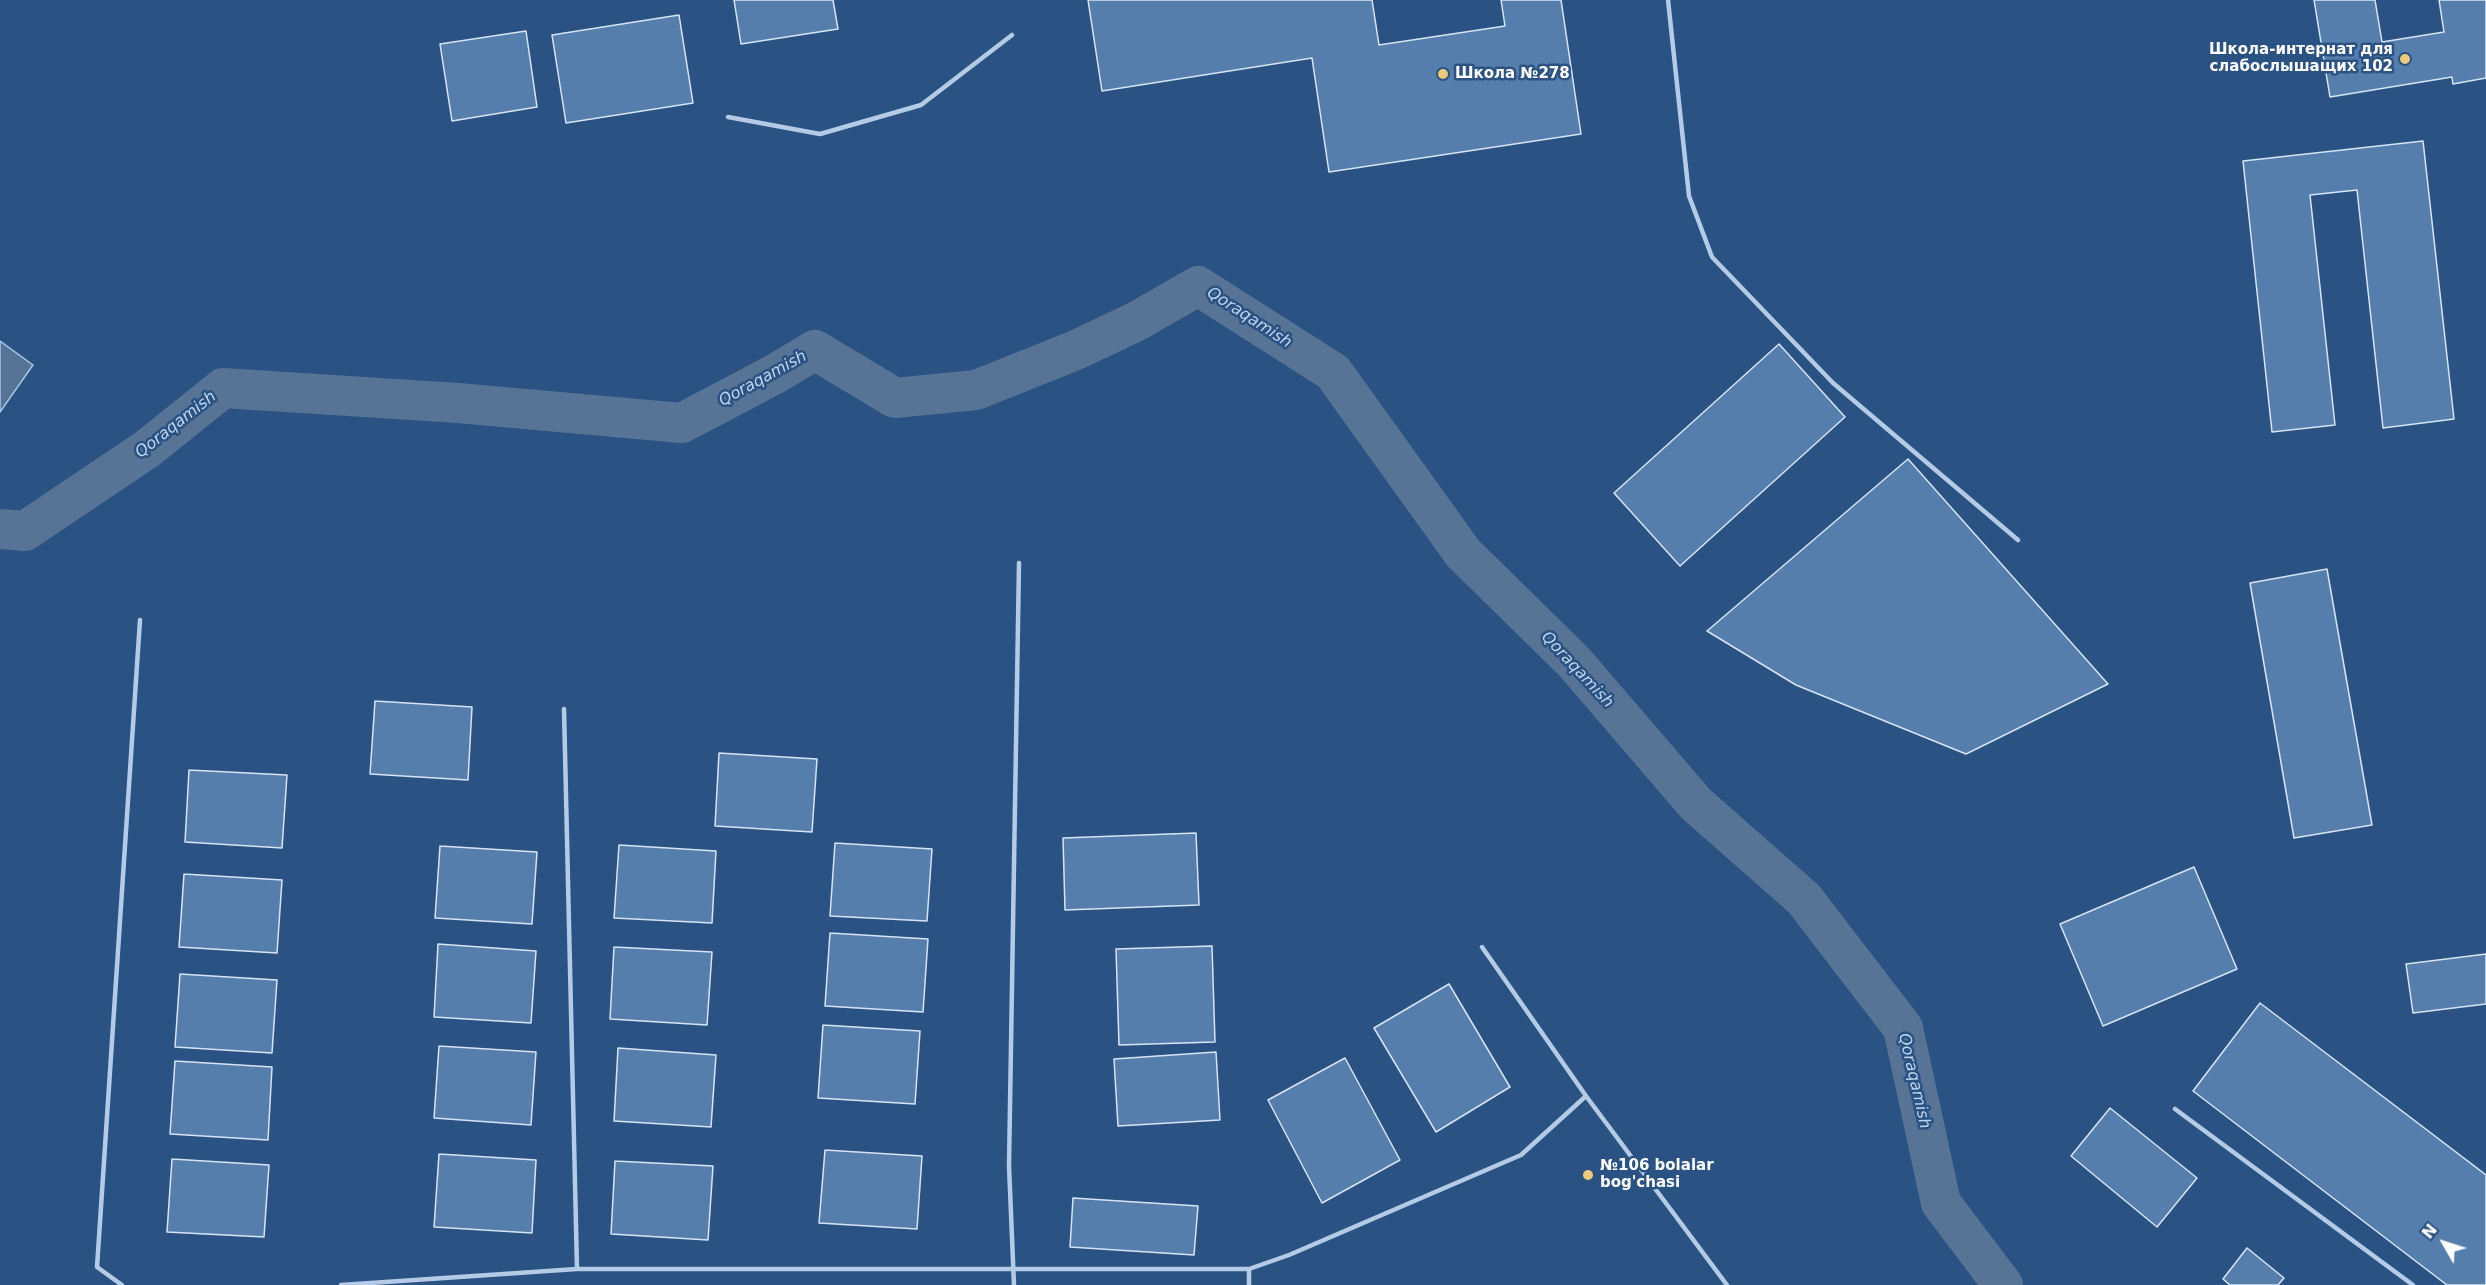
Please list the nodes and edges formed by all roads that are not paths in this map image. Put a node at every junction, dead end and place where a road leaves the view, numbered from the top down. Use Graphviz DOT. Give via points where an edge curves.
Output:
graph roads {
  1 [pos="1668,0"];
  2 [pos="1012,35"];
  3 [pos="728,117"];
  4 [pos="2018,540"];
  5 [pos="1019,563"];
  6 [pos="140,620"];
  7 [pos="564,709"];
  8 [pos="1482,947"];
  9 [pos="1586,1096"];
  10 [pos="2175,1109"];
  11 [pos="1014,1268"];
  12 [pos="577,1269"];
  13 [pos="1249,1269"];
  14 [pos="122,1285"];
  15 [pos="341,1285"];
  16 [pos="1014,1285"];
  17 [pos="1249,1285"];
  18 [pos="1727,1285"];
  19 [pos="2413,1285"];
  1 -- 4 [label="lane" via="1689,196 1712,257 1833,383"];
  2 -- 3 [label="lane" via="921,105 820,134"];
  5 -- 11 [label="lane" via="1009,1166"];
  6 -- 14 [label="lane" via="97,1267"];
  7 -- 12 [label="lane"];
  8 -- 9 [label="lane"];
  9 -- 13 [label="lane" via="1521,1155"];
  9 -- 18 [label="lane"];
  10 -- 19 [label="lane"];
  11 -- 12 [label="lane"];
  11 -- 13 [label="lane"];
  11 -- 16 [label="lane"];
  12 -- 15 [label="lane"];
  13 -- 17 [label="lane"];
}
